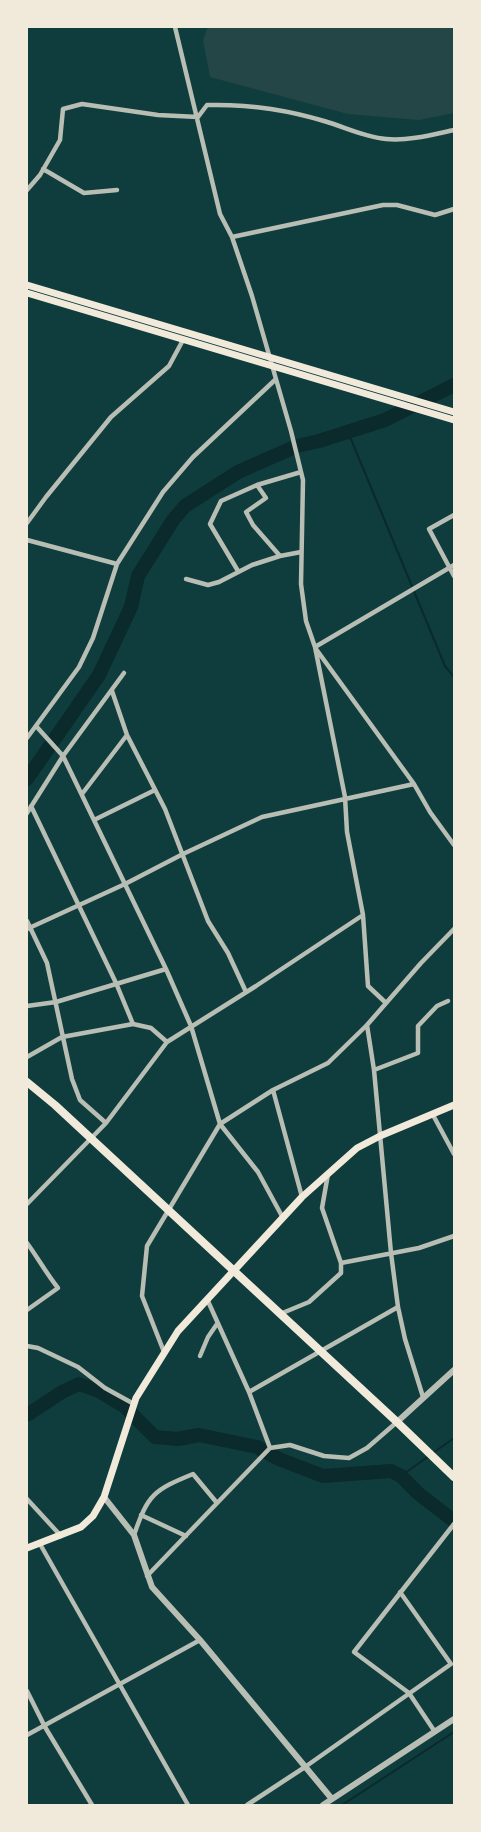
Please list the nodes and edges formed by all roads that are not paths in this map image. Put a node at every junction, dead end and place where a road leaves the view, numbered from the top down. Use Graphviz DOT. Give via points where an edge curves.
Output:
graph roads {
  1 [pos="175,27"];
  2 [pos="198,117"];
  3 [pos="454,130"];
  4 [pos="43,169"];
  5 [pos="27,190"];
  6 [pos="117,190"];
  7 [pos="454,209"];
  8 [pos="232,237"];
  9 [pos="27,285"];
  10 [pos="27,293"];
  11 [pos="183,340"];
  12 [pos="270,357"];
  13 [pos="272,366"];
  14 [pos="276,379"];
  15 [pos="449,414"];
  16 [pos="454,420"];
  17 [pos="301,472"];
  18 [pos="257,485"];
  19 [pos="454,515"];
  20 [pos="27,523"];
  21 [pos="27,540"];
  22 [pos="301,552"];
  23 [pos="280,556"];
  24 [pos="117,564"];
  25 [pos="452,567"];
  26 [pos="238,571"];
  27 [pos="454,576"];
  28 [pos="186,579"];
  29 [pos="315,647"];
  30 [pos="124,673"];
  31 [pos="112,692"];
  32 [pos="36,726"];
  33 [pos="27,730"];
  34 [pos="127,735"];
  35 [pos="27,738"];
  36 [pos="61,754"];
  37 [pos="414,784"];
  38 [pos="155,790"];
  39 [pos="81,794"];
  40 [pos="345,797"];
  41 [pos="31,806"];
  42 [pos="27,813"];
  43 [pos="94,820"];
  44 [pos="454,845"];
  45 [pos="183,854"];
  46 [pos="125,884"];
  47 [pos="79,905"];
  48 [pos="363,915"];
  49 [pos="27,921"];
  50 [pos="29,928"];
  51 [pos="454,929"];
  52 [pos="166,969"];
  53 [pos="116,983"];
  54 [pos="246,992"];
  55 [pos="448,1001"];
  56 [pos="56,1002"];
  57 [pos="386,1004"];
  58 [pos="27,1006"];
  59 [pos="134,1024"];
  60 [pos="367,1025"];
  61 [pos="191,1026"];
  62 [pos="62,1037"];
  63 [pos="167,1042"];
  64 [pos="27,1057"];
  65 [pos="374,1070"];
  66 [pos="27,1082"];
  67 [pos="273,1090"];
  68 [pos="454,1105"];
  69 [pos="433,1115"];
  70 [pos="106,1123"];
  71 [pos="220,1124"];
  72 [pos="380,1136"];
  73 [pos="92,1139"];
  74 [pos="454,1154"];
  75 [pos="328,1174"];
  76 [pos="302,1197"];
  77 [pos="27,1204"];
  78 [pos="169,1211"];
  79 [pos="284,1219"];
  80 [pos="454,1236"];
  81 [pos="27,1243"];
  82 [pos="391,1253"];
  83 [pos="341,1263"];
  84 [pos="233,1271"];
  85 [pos="207,1299"];
  86 [pos="398,1307"];
  87 [pos="27,1310"];
  88 [pos="280,1314"];
  89 [pos="218,1324"];
  90 [pos="27,1346"];
  91 [pos="164,1352"];
  92 [pos="321,1353"];
  93 [pos="200,1356"];
  94 [pos="454,1370"];
  95 [pos="249,1392"];
  96 [pos="423,1397"];
  97 [pos="134,1404"];
  98 [pos="397,1422"];
  99 [pos="270,1448"];
  100 [pos="454,1477"];
  101 [pos="104,1497"];
  102 [pos="27,1499"];
  103 [pos="217,1503"];
  104 [pos="141,1515"];
  105 [pos="454,1524"];
  106 [pos="134,1535"];
  107 [pos="62,1536"];
  108 [pos="186,1536"];
  109 [pos="40,1544"];
  110 [pos="27,1548"];
  111 [pos="147,1576"];
  112 [pos="400,1592"];
  113 [pos="200,1640"];
  114 [pos="120,1686"];
  115 [pos="27,1691"];
  116 [pos="409,1693"];
  117 [pos="454,1719"];
  118 [pos="45,1727"];
  119 [pos="435,1732"];
  120 [pos="27,1735"];
  121 [pos="304,1767"];
  122 [pos="332,1799"];
  123 [pos="92,1805"];
  124 [pos="189,1805"];
  125 [pos="247,1805"];
  126 [pos="322,1805"];
  127 [pos="337,1805"];
  1 -- 2 [label="street"];
  2 -- 3 [label="street" via="207,105 267,107 385,139 417,139"];
  2 -- 4 [label="street" via="82,104 63,109 60,140"];
  2 -- 8 [label="street" via="220,214"];
  4 -- 5 [label="street"];
  4 -- 6 [label="street" via="84,194"];
  7 -- 8 [label="street" via="435,215 383,205"];
  8 -- 12 [label="street"];
  9 -- 12 [label="main road"];
  10 -- 11 [label="main road"];
  11 -- 13 [label="main road"];
  11 -- 20 [label="street" via="169,366 111,417"];
  12 -- 13 [label="street"];
  12 -- 15 [label="main road"];
  13 -- 14 [label="street"];
  13 -- 15 [label="main road"];
  14 -- 17 [label="street"];
  14 -- 24 [label="street" via="193,457 163,492"];
  15 -- 16 [label="main road"];
  17 -- 18 [label="street"];
  17 -- 22 [label="street"];
  18 -- 23 [label="street" via="266,498 246,512"];
  18 -- 26 [label="street" via="221,501 210,524"];
  19 -- 25 [label="street" via="429,529"];
  21 -- 24 [label="street"];
  22 -- 23 [label="street"];
  22 -- 29 [label="street" via="306,621"];
  23 -- 26 [label="street"];
  24 -- 32 [label="street" via="80,667"];
  25 -- 27 [label="street"];
  25 -- 29 [label="street"];
  26 -- 28 [label="street" via="208,585"];
  29 -- 37 [label="street"];
  29 -- 40 [label="street"];
  30 -- 31 [label="street"];
  31 -- 34 [label="street"];
  31 -- 36 [label="street"];
  32 -- 33 [label="street"];
  32 -- 35 [label="street"];
  32 -- 36 [label="street"];
  34 -- 38 [label="street"];
  34 -- 39 [label="street"];
  36 -- 39 [label="street"];
  36 -- 41 [label="street"];
  37 -- 40 [label="street"];
  37 -- 44 [label="street"];
  38 -- 43 [label="street"];
  38 -- 45 [label="street"];
  39 -- 43 [label="street"];
  40 -- 45 [label="street" via="262,817"];
  40 -- 48 [label="street" via="347,832"];
  41 -- 42 [label="street"];
  41 -- 47 [label="street"];
  43 -- 46 [label="street"];
  45 -- 46 [label="street"];
  45 -- 54 [label="street" via="207,921"];
  46 -- 47 [label="street"];
  46 -- 52 [label="street"];
  47 -- 50 [label="street"];
  47 -- 53 [label="street"];
  48 -- 54 [label="street"];
  48 -- 57 [label="street" via="368,986"];
  49 -- 50 [label="street"];
  50 -- 56 [label="street" via="47,963"];
  51 -- 57 [label="street"];
  52 -- 53 [label="street"];
  52 -- 61 [label="street"];
  53 -- 56 [label="street"];
  53 -- 59 [label="street"];
  54 -- 61 [label="street"];
  55 -- 65 [label="street" via="436,1006 418,1026 418,1053"];
  56 -- 58 [label="street"];
  56 -- 62 [label="street"];
  57 -- 60 [label="street"];
  59 -- 62 [label="street"];
  59 -- 63 [label="street" via="152,1028"];
  60 -- 65 [label="street"];
  60 -- 67 [label="street" via="328,1063"];
  61 -- 63 [label="street"];
  61 -- 71 [label="street"];
  62 -- 64 [label="street"];
  62 -- 70 [label="street" via="80,1100"];
  63 -- 70 [label="street"];
  65 -- 72 [label="street"];
  66 -- 73 [label="main road"];
  67 -- 71 [label="street"];
  67 -- 76 [label="street"];
  68 -- 69 [label="main road"];
  69 -- 72 [label="main road"];
  69 -- 74 [label="street"];
  70 -- 73 [label="street"];
  71 -- 78 [label="street"];
  71 -- 79 [label="street" via="258,1172"];
  72 -- 75 [label="main road" via="357,1148"];
  72 -- 82 [label="street"];
  73 -- 77 [label="street"];
  73 -- 78 [label="main road"];
  75 -- 76 [label="main road"];
  75 -- 83 [label="street" via="322,1208"];
  76 -- 79 [label="main road"];
  78 -- 84 [label="main road"];
  78 -- 91 [label="street" via="147,1246 142,1296"];
  79 -- 84 [label="main road"];
  80 -- 82 [label="street"];
  81 -- 87 [label="street" via="58,1288"];
  82 -- 83 [label="street"];
  82 -- 86 [label="street"];
  83 -- 88 [label="street" via="341,1273 314,1298"];
  84 -- 85 [label="main road"];
  84 -- 88 [label="main road"];
  85 -- 89 [label="street"];
  85 -- 91 [label="main road"];
  86 -- 92 [label="street"];
  86 -- 96 [label="street"];
  88 -- 92 [label="main road"];
  89 -- 93 [label="street"];
  89 -- 95 [label="street"];
  90 -- 97 [label="street" via="78,1367"];
  91 -- 97 [label="main road"];
  92 -- 95 [label="street"];
  92 -- 98 [label="main road"];
  94 -- 96 [label="street"];
  95 -- 99 [label="street"];
  96 -- 98 [label="street"];
  97 -- 101 [label="main road"];
  98 -- 99 [label="street" via="349,1458 324,1456 290,1445"];
  98 -- 100 [label="main road"];
  99 -- 103 [label="street"];
  101 -- 106 [label="street"];
  101 -- 107 [label="main road" via="93,1516"];
  102 -- 107 [label="street"];
  103 -- 104 [label="street" via="193,1474 160,1488"];
  103 -- 108 [label="street"];
  104 -- 106 [label="street"];
  104 -- 108 [label="street"];
  105 -- 112 [label="street"];
  106 -- 111 [label="street"];
  107 -- 109 [label="main road"];
  108 -- 111 [label="street"];
  109 -- 110 [label="main road"];
  109 -- 114 [label="street"];
  111 -- 113 [label="street" via="152,1587"];
  112 -- 116 [label="street" via="450,1664"];
  112 -- 116 [label="street" via="354,1652"];
  113 -- 114 [label="street"];
  113 -- 121 [label="street"];
  114 -- 118 [label="street"];
  114 -- 124 [label="street"];
  115 -- 118 [label="street"];
  116 -- 119 [label="street"];
  116 -- 121 [label="street"];
  117 -- 119 [label="street"];
  118 -- 120 [label="street"];
  118 -- 123 [label="street"];
  119 -- 122 [label="street"];
  121 -- 122 [label="street"];
  121 -- 125 [label="street"];
  122 -- 126 [label="street"];
  122 -- 127 [label="street"];
}
